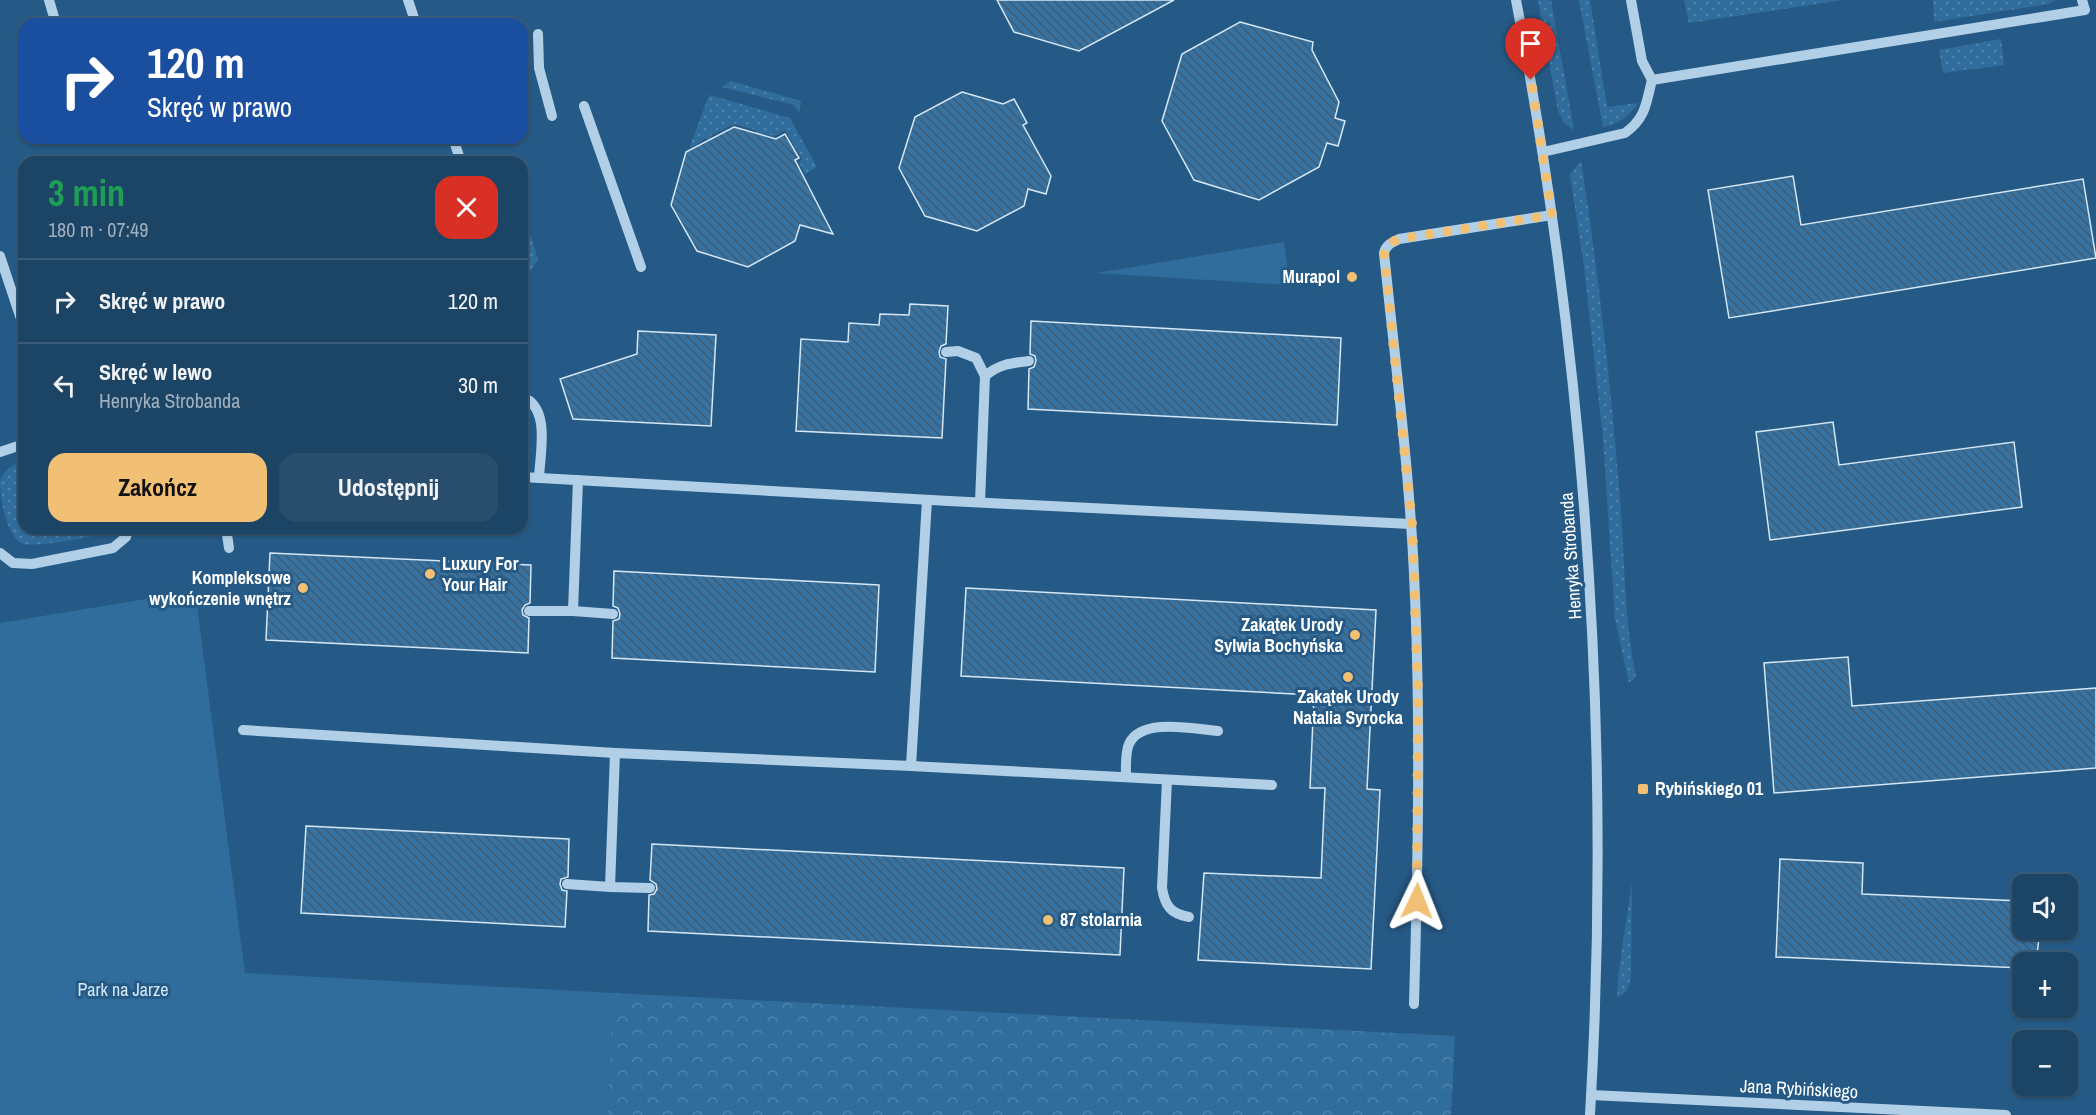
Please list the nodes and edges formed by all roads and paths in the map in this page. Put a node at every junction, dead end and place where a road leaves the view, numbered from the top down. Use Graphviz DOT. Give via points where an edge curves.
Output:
graph roads {
  1 [pos="49,0"];
  2 [pos="408,0"];
  3 [pos="1516,0"];
  4 [pos="1631,0"];
  5 [pos="2088,6"];
  6 [pos="54,18"];
  7 [pos="414,18"];
  8 [pos="538,34"];
  9 [pos="1652,80"];
  10 [pos="584,106"];
  11 [pos="552,116"];
  12 [pos="1543,152"];
  13 [pos="1552,215"];
  14 [pos="0,256"];
  15 [pos="641,267"];
  16 [pos="18,310"];
  17 [pos="946,352"];
  18 [pos="1029,361"];
  19 [pos="985,376"];
  20 [pos="528,400"];
  21 [pos="18,446"];
  22 [pos="0,452"];
  23 [pos="528,477"];
  24 [pos="539,478"];
  25 [pos="578,480"];
  26 [pos="927,500"];
  27 [pos="980,502"];
  28 [pos="1412,524"];
  29 [pos="127,534"];
  30 [pos="227,534"];
  31 [pos="229,548"];
  32 [pos="0,553"];
  33 [pos="529,610"];
  34 [pos="573,611"];
  35 [pos="613,614"];
  36 [pos="243,730"];
  37 [pos="1218,730"];
  38 [pos="615,753"];
  39 [pos="911,766"];
  40 [pos="1126,777"];
  41 [pos="1167,780"];
  42 [pos="1272,785"];
  43 [pos="567,884"];
  44 [pos="610,887"];
  45 [pos="650,888"];
  46 [pos="1189,918"];
  47 [pos="1414,1004"];
  48 [pos="1591,1095"];
  49 [pos="1590,1115"];
  50 [pos="2006,1115"];
  1 -- 6 [label="street"];
  2 -- 7 [label="street"];
  3 -- 12 [label="street, Henryka Strobanda"];
  4 -- 9 [label="street" via="1642,62"];
  5 -- 9 [label="street"];
  8 -- 11 [label="street" via="539,68"];
  9 -- 12 [label="street" via="1642,116 1625,133"];
  10 -- 15 [label="street"];
  12 -- 13 [label="street, Henryka Strobanda"];
  13 -- 28 [label="street" via="1399,239 1386,248"];
  13 -- 48 [label="street, Henryka Strobanda" via="1581,462 1594,655 1596,932"];
  14 -- 16 [label="street"];
  17 -- 19 [label="street" via="958,351 976,358"];
  18 -- 19 [label="street" via="1003,364"];
  19 -- 27 [label="street"];
  20 -- 24 [label="street" via="541,417"];
  21 -- 22 [label="street"];
  23 -- 24 [label="street"];
  24 -- 25 [label="street"];
  25 -- 26 [label="street"];
  25 -- 34 [label="street"];
  26 -- 27 [label="street"];
  26 -- 39 [label="street"];
  27 -- 28 [label="street"];
  28 -- 47 [label="street" via="1419,860"];
  29 -- 32 [label="street" via="113,548 32,564 13,564"];
  30 -- 31 [label="street"];
  33 -- 34 [label="street"];
  34 -- 35 [label="street"];
  36 -- 38 [label="street"];
  37 -- 40 [label="street" via="1159,727 1140,731 1128,746"];
  38 -- 39 [label="street"];
  38 -- 44 [label="street"];
  39 -- 40 [label="street"];
  40 -- 41 [label="street"];
  41 -- 42 [label="street"];
  41 -- 46 [label="street" via="1162,888 1169,909"];
  43 -- 44 [label="street"];
  44 -- 45 [label="street"];
  48 -- 49 [label="street, Henryka Strobanda"];
  48 -- 50 [label="street, Jana Rybińskiego"];
}
